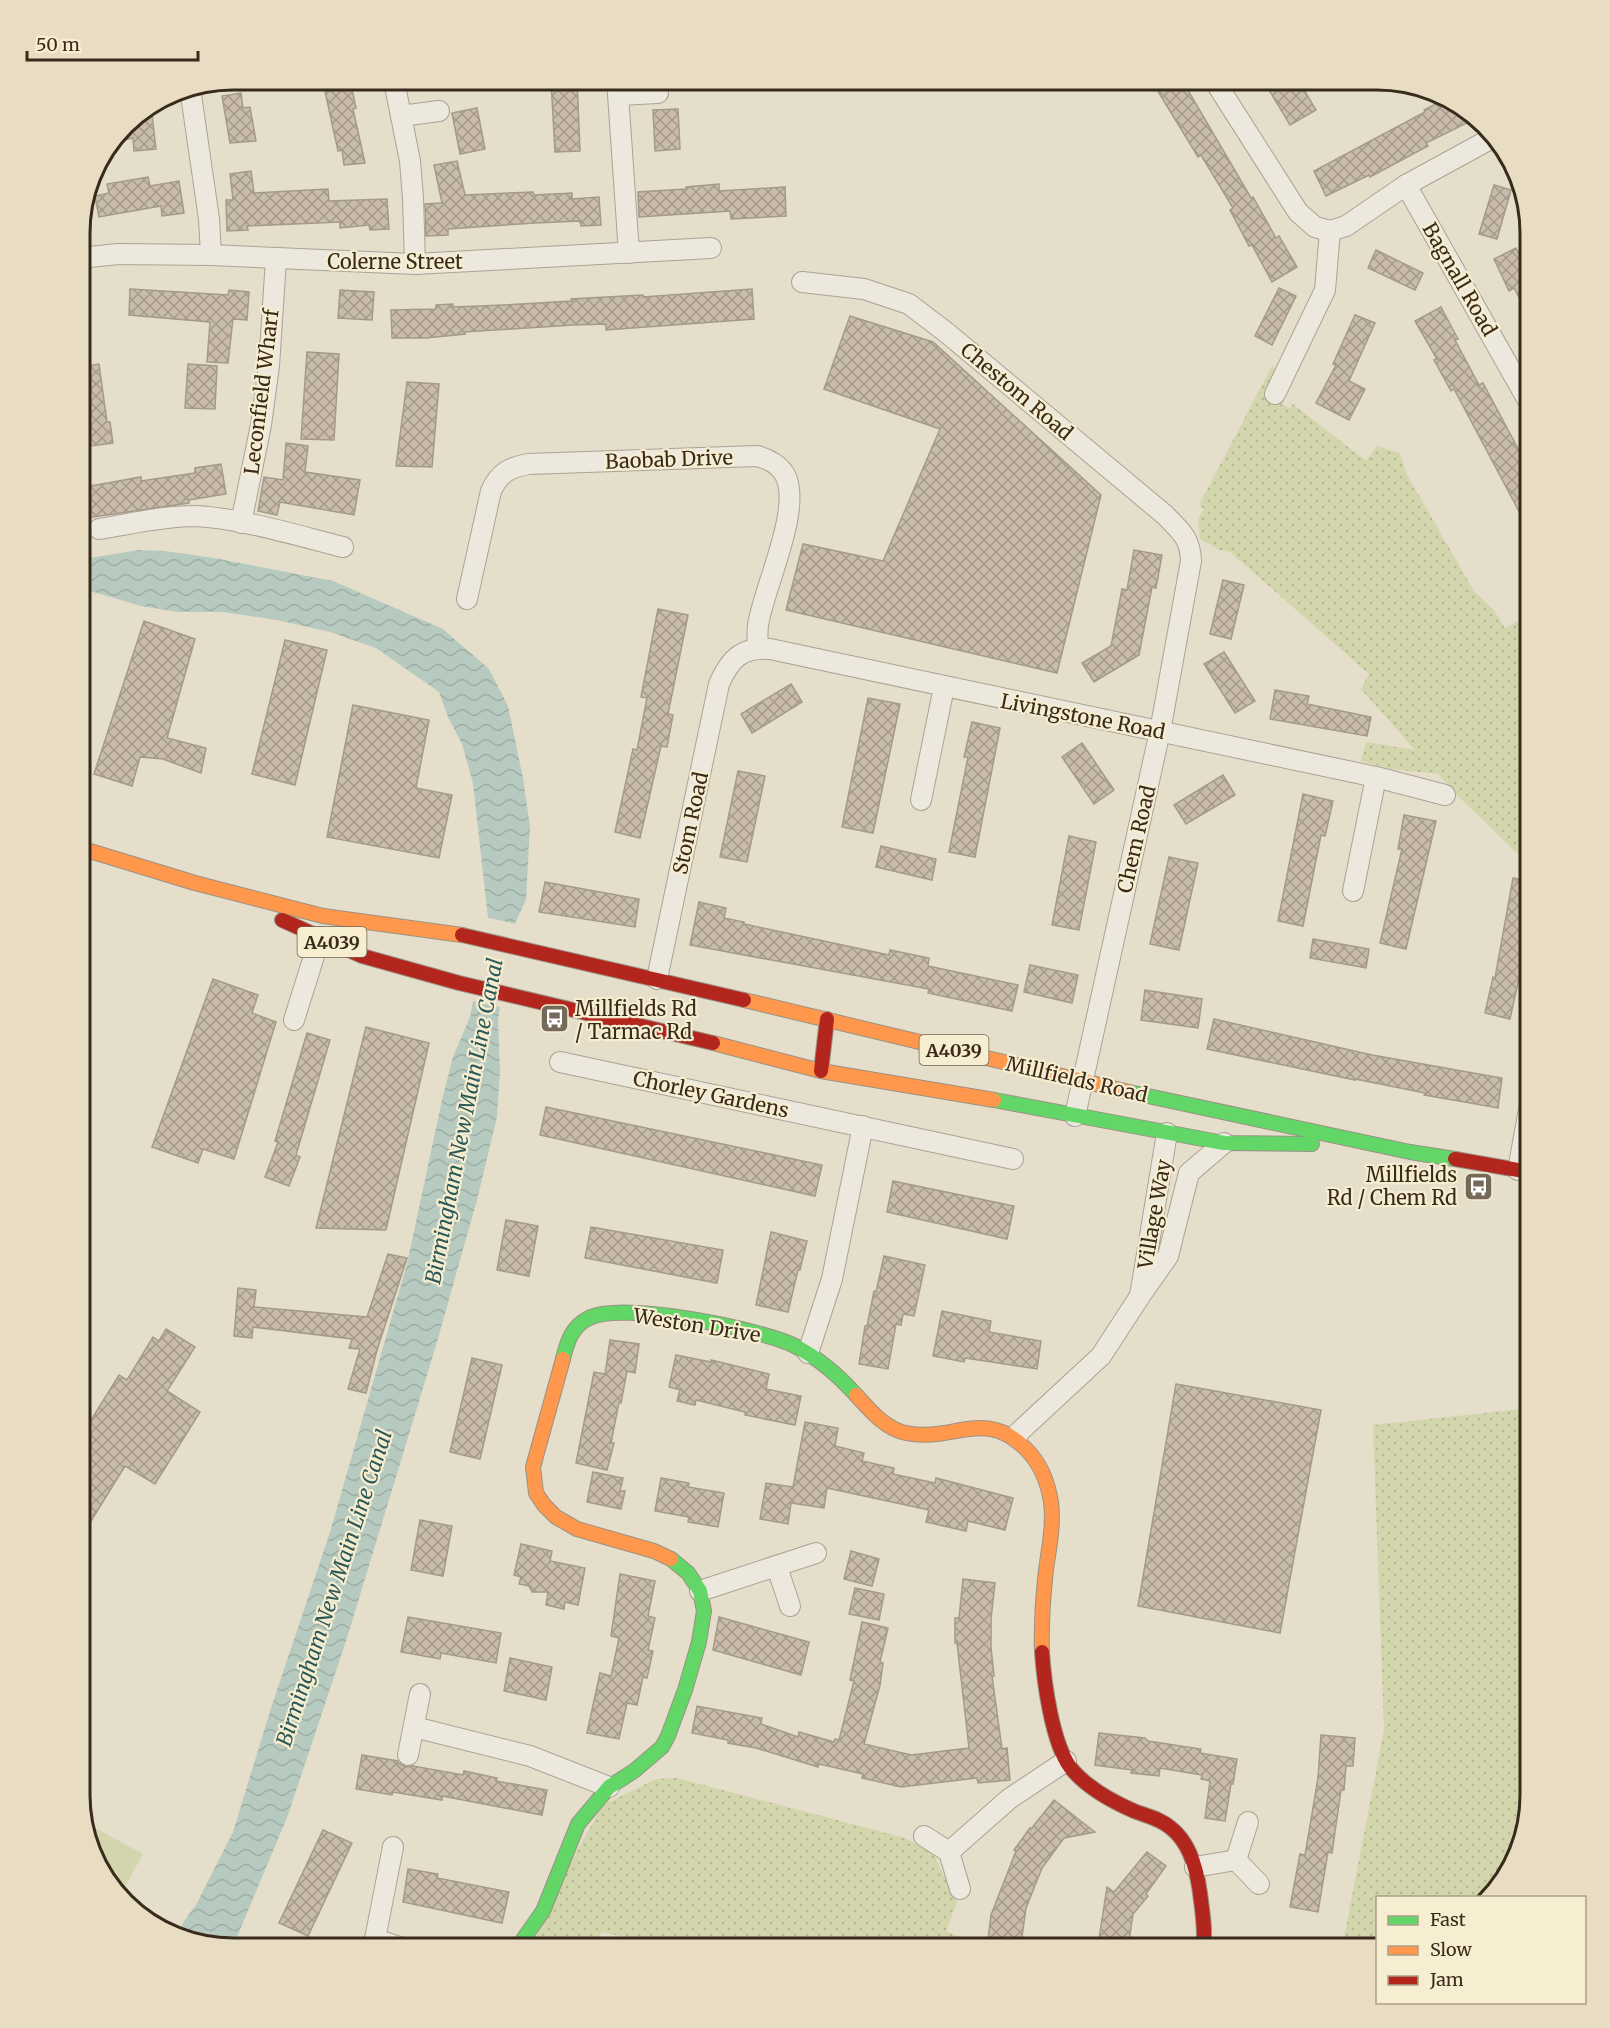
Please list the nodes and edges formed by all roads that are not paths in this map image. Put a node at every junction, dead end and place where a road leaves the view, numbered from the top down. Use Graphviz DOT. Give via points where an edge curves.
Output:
graph roads {
  1 [pos="396,90"];
  2 [pos="618,90"];
  3 [pos="638,90"];
  4 [pos="1220,90"];
  5 [pos="657,93"];
  6 [pos="191,97"];
  7 [pos="440,111"];
  8 [pos="401,116"];
  9 [pos="1487,141"];
  10 [pos="1406,185"];
  11 [pos="1330,231"];
  12 [pos="711,248"];
  13 [pos="629,253"];
  14 [pos="211,255"];
  15 [pos="90,257"];
  16 [pos="276,260"];
  17 [pos="415,264"];
  18 [pos="802,282"];
  19 [pos="1520,386"];
  20 [pos="1275,394"];
  21 [pos="241,523"];
  22 [pos="99,529"];
  23 [pos="344,546"];
  24 [pos="1191,561"];
  25 [pos="467,599"];
  26 [pos="757,648"];
  27 [pos="944,687"];
  28 [pos="1160,731"];
  29 [pos="1376,777"];
  30 [pos="1445,795"];
  31 [pos="921,800"];
  32 [pos="90,851"];
  33 [pos="211,887"];
  34 [pos="1353,891"];
  35 [pos="322,916"];
  36 [pos="320,937"];
  37 [pos="657,979"];
  38 [pos="827,1019"];
  39 [pos="294,1020"];
  40 [pos="560,1062"];
  41 [pos="821,1071"];
  42 [pos="1083,1082"];
  43 [pos="1075,1116"];
  44 [pos="863,1126"];
  45 [pos="1167,1133"];
  46 [pos="1224,1143"];
  47 [pos="1378,1144"];
  48 [pos="1013,1159"];
  49 [pos="1520,1170"];
  50 [pos="1140,1296"];
  51 [pos="808,1353"];
  52 [pos="1017,1438"];
  53 [pos="816,1553"];
  54 [pos="777,1567"];
  55 [pos="699,1591"];
  56 [pos="790,1606"];
  57 [pos="420,1694"];
  58 [pos="414,1727"];
  59 [pos="408,1755"];
  60 [pos="1066,1761"];
  61 [pos="609,1787"];
  62 [pos="1248,1822"];
  63 [pos="924,1836"];
  64 [pos="393,1847"];
  65 [pos="949,1852"];
  66 [pos="1236,1860"];
  67 [pos="1195,1867"];
  68 [pos="1259,1884"];
  69 [pos="960,1889"];
  70 [pos="373,1938"];
  71 [pos="524,1938"];
  72 [pos="1203,1938"];
  1 -- 8 [label="street"];
  2 -- 13 [label="street"];
  3 -- 5 [label="street"];
  4 -- 11 [label="street" via="1298,212 1315,227"];
  6 -- 14 [label="street"];
  7 -- 8 [label="street"];
  8 -- 17 [label="street" via="414,198"];
  9 -- 10 [label="street"];
  10 -- 11 [label="street" via="1346,226"];
  10 -- 19 [label="street, Bagnall Road"];
  11 -- 20 [label="street" via="1325,290"];
  12 -- 13 [label="street, Colerne Street"];
  13 -- 17 [label="street, Colerne Street"];
  14 -- 15 [label="street, Colerne Street"];
  14 -- 16 [label="street, Colerne Street"];
  16 -- 17 [label="street, Colerne Street"];
  16 -- 21 [label="street, Leconfield Wharf" via="264,401"];
  18 -- 24 [label="street, Chestom Road" via="864,289 909,304 1165,515 1190,546"];
  21 -- 22 [label="street" via="197,516"];
  21 -- 23 [label="street"];
  24 -- 28 [label="street, Chem Road"];
  25 -- 26 [label="street, Baobab Drive" via="491,491 504,471 530,464 758,456 778,467 786,477 789,492 786,522 758,624"];
  26 -- 27 [label="street, Livingstone Road"];
  26 -- 37 [label="street, Stom Road" via="737,656 719,684"];
  27 -- 28 [label="street, Livingstone Road"];
  27 -- 31 [label="street"];
  28 -- 29 [label="street, Livingstone Road"];
  28 -- 42 [label="street, Chem Road"];
  29 -- 30 [label="street, Livingstone Road"];
  29 -- 34 [label="street"];
  32 -- 33 [label="main road, A4039"];
  33 -- 35 [label="main road, A4039"];
  33 -- 36 [label="main road, A4039"];
  35 -- 36 [label="main road"];
  35 -- 37 [label="main road, Millfields Road / A4039" via="466,936"];
  36 -- 39 [label="street"];
  36 -- 41 [label="main road, Millfields Road / A4039" via="362,956 459,984 661,1029"];
  37 -- 38 [label="main road, Millfields Road / A4039"];
  38 -- 41 [label="main road"];
  38 -- 42 [label="main road, Millfields Road / A4039"];
  40 -- 44 [label="street, Chorley Gardens"];
  41 -- 43 [label="main road, Millfields Road / A4039"];
  42 -- 43 [label="street, Chem Road"];
  42 -- 47 [label="main road, Millfields Road / A4039"];
  43 -- 45 [label="main road, Millfields Road / A4039"];
  44 -- 48 [label="street, Chorley Gardens"];
  44 -- 51 [label="street" via="832,1279"];
  45 -- 46 [label="main road, Millfields Road / A4039"];
  45 -- 50 [label="street, Village Way"];
  46 -- 47 [label="main road, Millfields Road / A4039"];
  46 -- 50 [label="street, Village Way" via="1189,1173 1168,1256"];
  47 -- 49 [label="main road, Millfields Road / A4039"];
  50 -- 52 [label="street, Village Way" via="1101,1356"];
  51 -- 52 [label="main road, Weston Drive" via="828,1367 882,1420 902,1433 938,1435 988,1426"];
  51 -- 55 [label="main road, Weston Drive" via="777,1338 708,1323 617,1312 599,1314 579,1323 568,1339 533,1467 536,1493 556,1517 577,1529 672,1559 688,1573"];
  52 -- 60 [label="main road, Weston Drive" via="1039,1465 1053,1504 1044,1590 1043,1674 1053,1724"];
  53 -- 54 [label="street"];
  54 -- 55 [label="street"];
  54 -- 56 [label="street"];
  55 -- 61 [label="main road, Weston Drive" via="704,1611 699,1642 668,1736 662,1748"];
  57 -- 58 [label="street"];
  58 -- 59 [label="street"];
  58 -- 61 [label="street" via="530,1756"];
  60 -- 65 [label="street" via="1009,1799"];
  60 -- 67 [label="main road, Weston Drive" via="1079,1777 1113,1800 1170,1825 1183,1840"];
  61 -- 71 [label="main road, Weston Drive" via="578,1824 543,1911"];
  62 -- 66 [label="street"];
  63 -- 65 [label="street"];
  64 -- 70 [label="street"];
  65 -- 69 [label="street"];
  66 -- 67 [label="street"];
  66 -- 68 [label="street"];
  67 -- 72 [label="main road, Weston Drive"];
}
